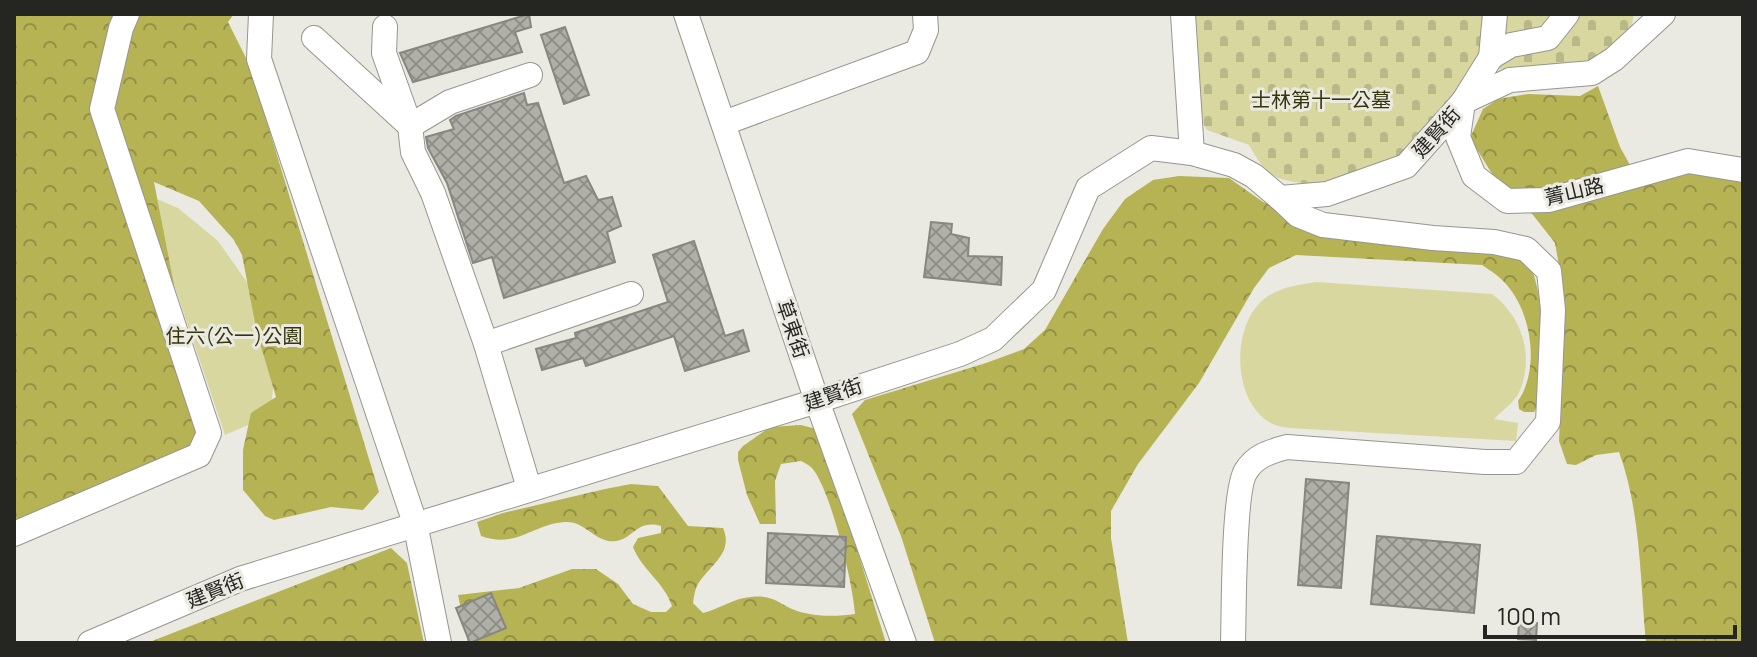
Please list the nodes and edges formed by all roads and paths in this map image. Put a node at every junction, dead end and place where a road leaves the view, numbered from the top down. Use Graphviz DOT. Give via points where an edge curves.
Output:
graph roads {
  1 [pos="127,14"];
  2 [pos="261,14"];
  3 [pos="686,14"];
  4 [pos="925,14"];
  5 [pos="1183,14"];
  6 [pos="1495,14"];
  7 [pos="1567,14"];
  8 [pos="1663,14"];
  9 [pos="385,27"];
  10 [pos="314,38"];
  11 [pos="1491,57"];
  12 [pos="530,75"];
  13 [pos="1463,102"];
  14 [pos="724,123"];
  15 [pos="410,126"];
  16 [pos="1192,153"];
  17 [pos="1743,170"];
  18 [pos="1280,198"];
  19 [pos="631,294"];
  20 [pos="486,344"];
  21 [pos="817,401"];
  22 [pos="529,488"];
  23 [pos="415,523"];
  24 [pos="14,534"];
  25 [pos="90,643"];
  26 [pos="439,643"];
  27 [pos="904,643"];
  28 [pos="1233,643"];
  1 -- 24 [label="street" via="102,109 209,433 199,455"];
  2 -- 23 [label="street" via="259,59"];
  3 -- 14 [label="street, 草東街"];
  4 -- 14 [label="street" via="926,30 917,52"];
  5 -- 16 [label="street"];
  6 -- 11 [label="street"];
  7 -- 11 [label="street" via="1548,38 1511,45"];
  8 -- 13 [label="street" via="1592,73 1510,80"];
  9 -- 15 [label="street" via="384,53"];
  10 -- 15 [label="street"];
  11 -- 13 [label="street"];
  12 -- 15 [label="street" via="450,102"];
  13 -- 17 [label="street, 菁山路" via="1458,137 1474,176 1507,201 1549,200 1688,161"];
  13 -- 18 [label="street, 建賢街" via="1406,166 1327,194"];
  14 -- 21 [label="street, 草東街"];
  15 -- 20 [label="street" via="413,152 433,193"];
  16 -- 18 [label="street, 建賢街" via="1234,165"];
  16 -- 21 [label="street, 建賢街" via="1151,148 1088,188 1044,290 993,339"];
  18 -- 28 [label="street" via="1298,215 1323,225 1526,249 1549,271 1553,310 1548,422 1516,462 1287,447 1259,456 1244,474 1237,519"];
  19 -- 20 [label="street"];
  20 -- 22 [label="street"];
  21 -- 22 [label="street, 建賢街"];
  21 -- 27 [label="street, 草東街"];
  22 -- 23 [label="street, 建賢街"];
  23 -- 25 [label="street, 建賢街" via="240,579"];
  23 -- 26 [label="street"];
}
